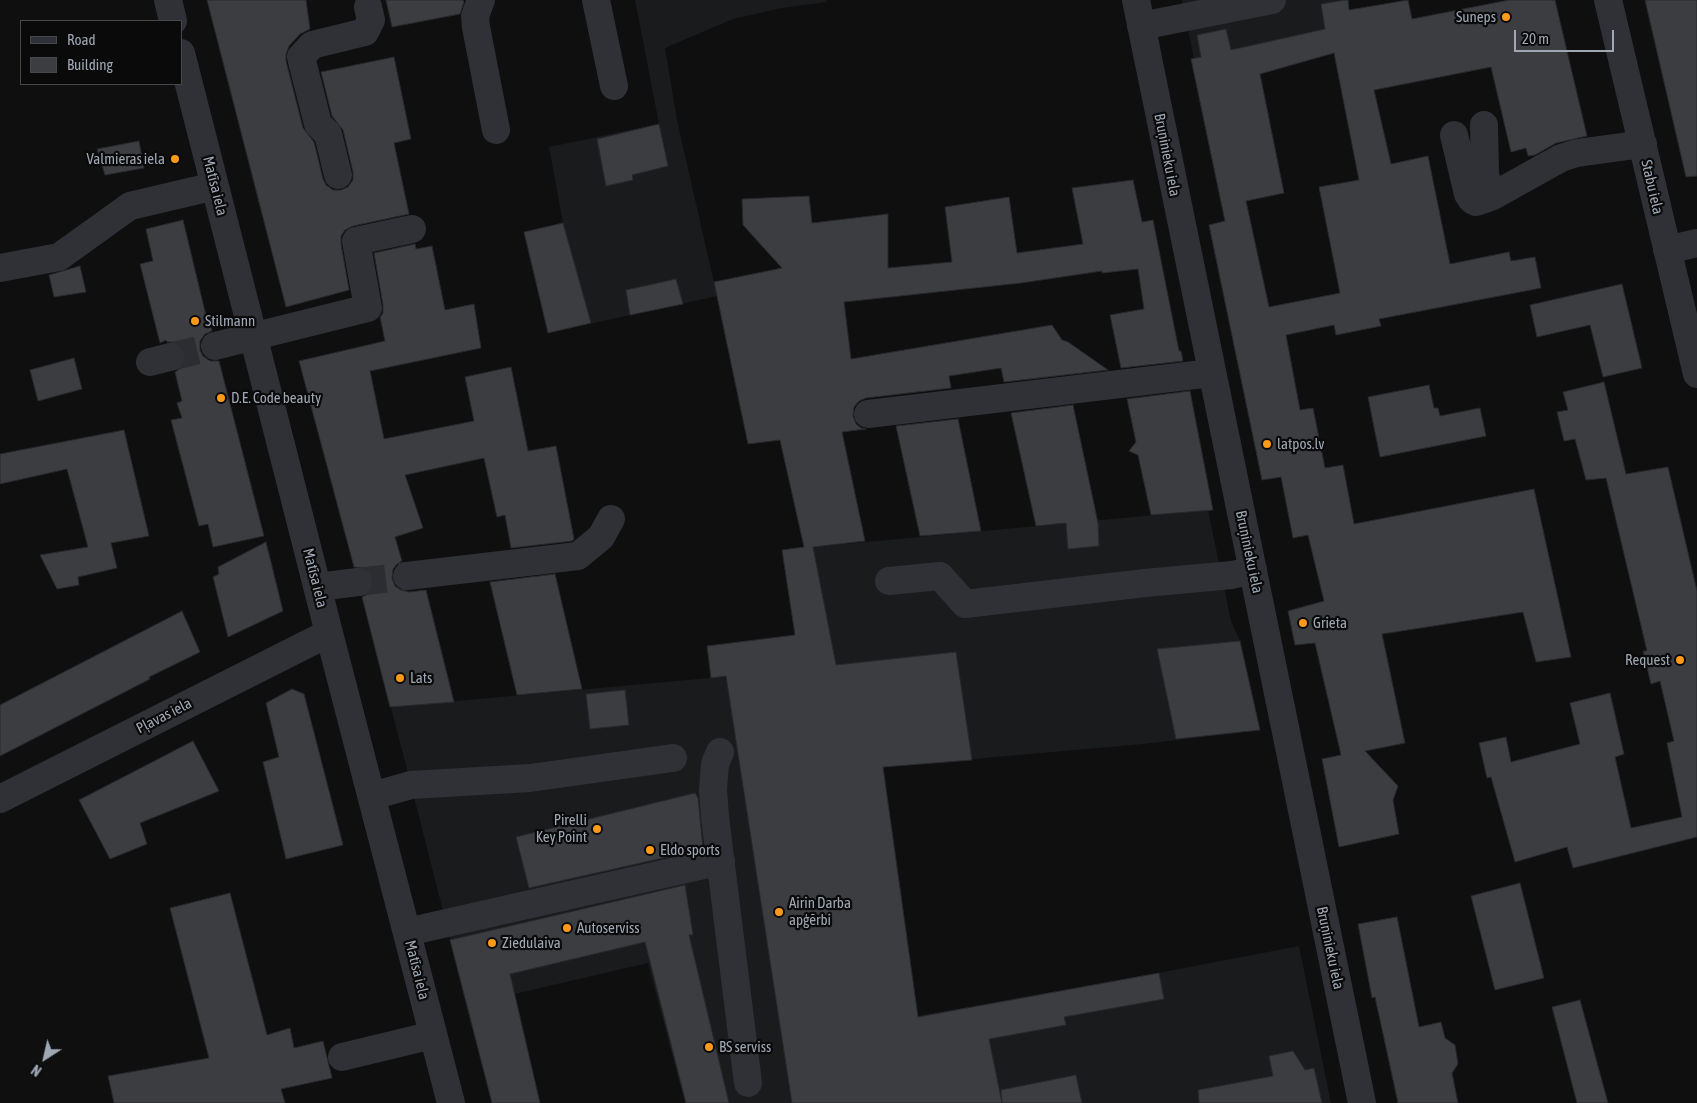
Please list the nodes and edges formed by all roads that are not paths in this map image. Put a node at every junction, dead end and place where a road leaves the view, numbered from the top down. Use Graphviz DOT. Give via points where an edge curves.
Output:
graph roads {
  1 [pos="168,0"];
  2 [pos="481,0"];
  3 [pos="596,0"];
  4 [pos="1272,0"];
  5 [pos="1608,0"];
  6 [pos="1220,5"];
  7 [pos="368,7"];
  8 [pos="1138,13"];
  9 [pos="173,20"];
  10 [pos="182,57"];
  11 [pos="614,86"];
  12 [pos="1484,125"];
  13 [pos="496,130"];
  14 [pos="1454,135"];
  15 [pos="1643,144"];
  16 [pos="338,174"];
  17 [pos="215,186"];
  18 [pos="1491,196"];
  19 [pos="412,230"];
  20 [pos="1697,243"];
  21 [pos="1666,250"];
  22 [pos="0,268"];
  23 [pos="254,336"];
  24 [pos="215,346"];
  25 [pos="1212,374"];
  26 [pos="1697,374"];
  27 [pos="868,414"];
  28 [pos="610,519"];
  29 [pos="1253,570"];
  30 [pos="407,576"];
  31 [pos="889,581"];
  32 [pos="358,582"];
  33 [pos="318,587"];
  34 [pos="329,633"];
  35 [pos="720,752"];
  36 [pos="673,758"];
  37 [pos="372,796"];
  38 [pos="0,799"];
  39 [pos="721,861"];
  40 [pos="407,932"];
  41 [pos="434,1034"];
  42 [pos="342,1057"];
  43 [pos="748,1083"];
  44 [pos="451,1103"];
  45 [pos="1362,1103"];
  1 -- 9 [label="street"];
  2 -- 13 [label="street" via="475,16 476,27"];
  3 -- 11 [label="street"];
  4 -- 6 [label="street"];
  5 -- 15 [label="street, Stabu iela"];
  6 -- 8 [label="street"];
  7 -- 16 [label="street" via="371,20 365,32 312,45 301,57 318,124 328,134"];
  8 -- 25 [label="street, Bruņinieku iela"];
  10 -- 17 [label="street, Matīsa iela"];
  12 -- 18 [label="street" via="1485,174"];
  14 -- 18 [label="street" via="1469,197 1476,202"];
  15 -- 18 [label="street" via="1561,158"];
  15 -- 21 [label="street, Stabu iela"];
  17 -- 22 [label="street" via="130,206 60,257"];
  17 -- 23 [label="street, Matīsa iela"];
  19 -- 23 [label="street" via="356,241 368,308"];
  20 -- 21 [label="street"];
  21 -- 26 [label="street, Stabu iela"];
  23 -- 24 [label="street"];
  23 -- 33 [label="street, Matīsa iela"];
  25 -- 27 [label="street"];
  25 -- 29 [label="street, Bruņinieku iela"];
  28 -- 30 [label="street" via="601,537 578,556"];
  29 -- 31 [label="street" via="1232,575 965,604 940,576"];
  29 -- 45 [label="street, Bruņinieku iela"];
  32 -- 33 [label="street"];
  33 -- 34 [label="street, Matīsa iela"];
  34 -- 37 [label="street, Matīsa iela"];
  34 -- 38 [label="street, Pļavas iela"];
  35 -- 39 [label="street" via="715,764 714,790"];
  36 -- 37 [label="street" via="530,778 411,785"];
  37 -- 40 [label="street, Matīsa iela"];
  39 -- 40 [label="street"];
  39 -- 43 [label="street"];
  40 -- 41 [label="street, Matīsa iela"];
  41 -- 42 [label="street"];
  41 -- 44 [label="street, Matīsa iela"];
}
